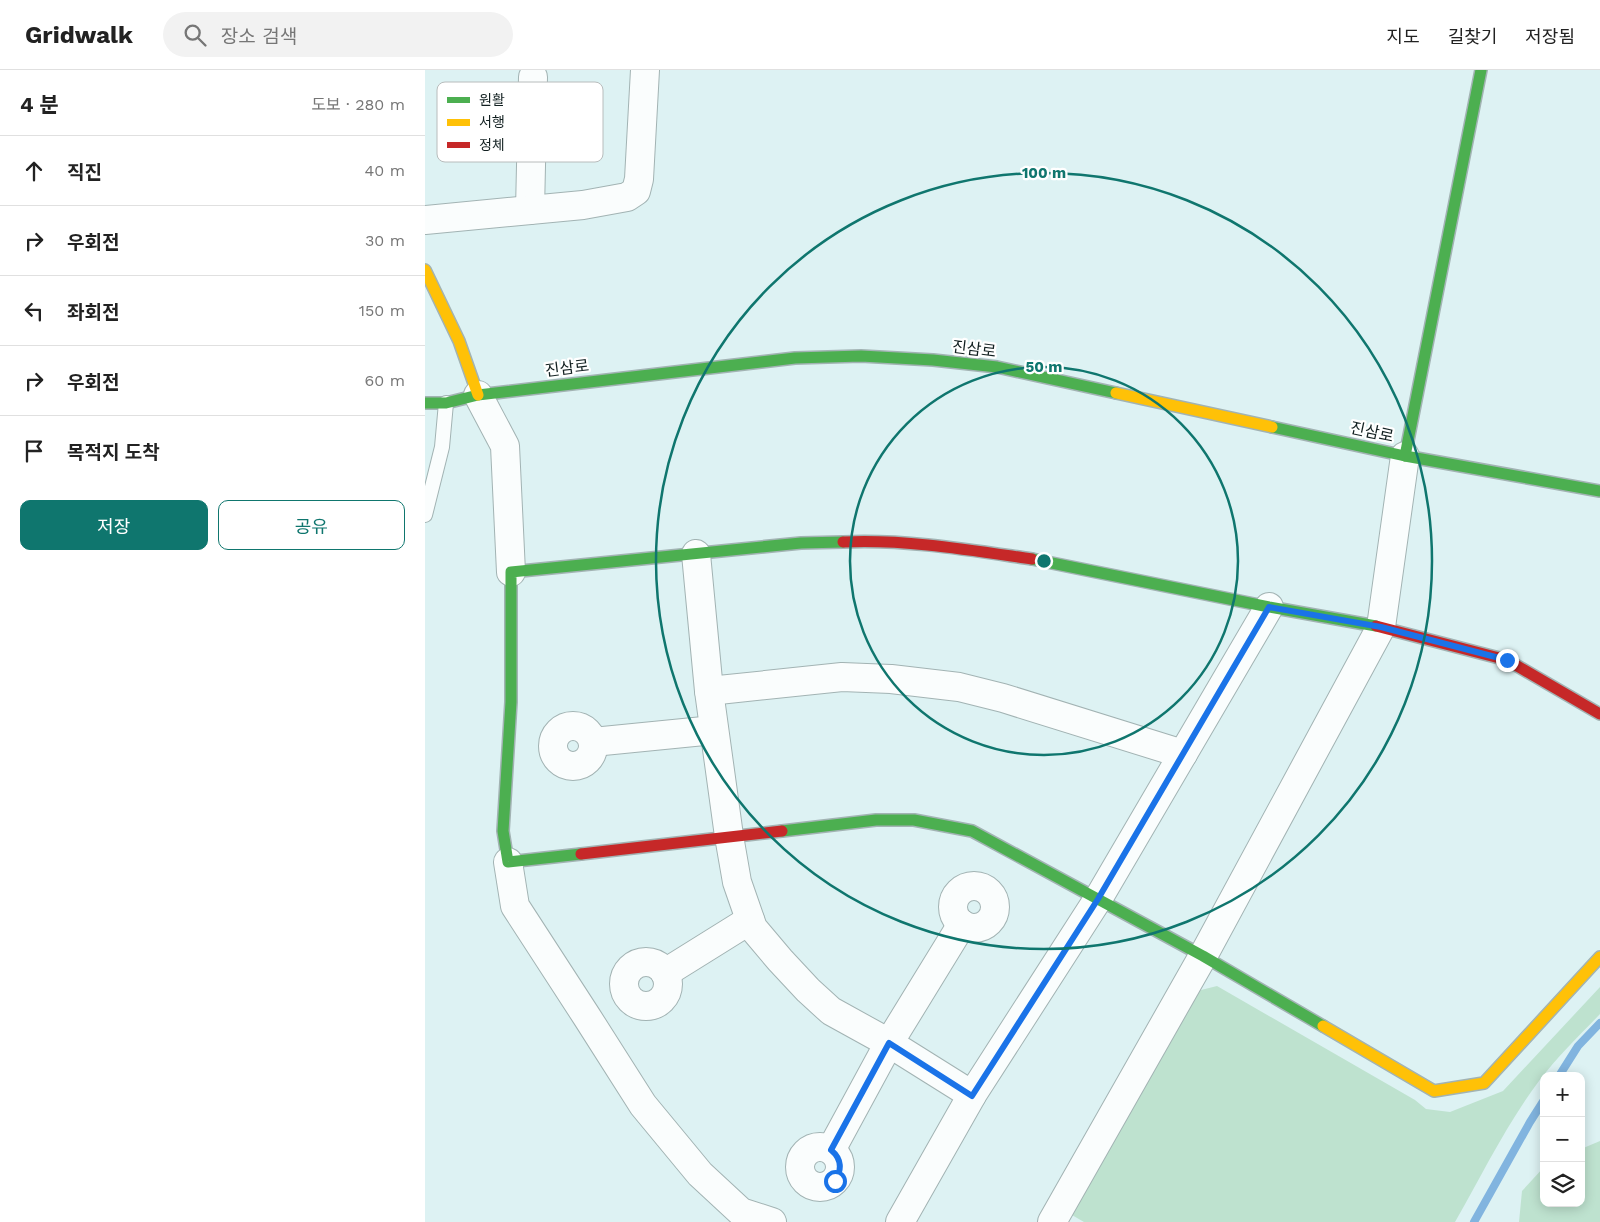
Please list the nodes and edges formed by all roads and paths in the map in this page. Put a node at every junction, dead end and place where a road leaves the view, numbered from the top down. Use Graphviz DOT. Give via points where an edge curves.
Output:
graph roads {
  1 [pos="645,70"];
  2 [pos="1481,70"];
  3 [pos="532,162"];
  4 [pos="530,210"];
  5 [pos="425,220"];
  6 [pos="425,270"];
  7 [pos="478,395"];
  8 [pos="425,403"];
  9 [pos="446,403"];
  10 [pos="1405,456"];
  11 [pos="1600,491"];
  12 [pos="425,515"];
  13 [pos="696,554"];
  14 [pos="511,572"];
  15 [pos="1269,607"];
  16 [pos="1381,627"];
  17 [pos="709,691"];
  18 [pos="1600,714"];
  19 [pos="714,730"];
  20 [pos="593,742"];
  21 [pos="1183,754"];
  22 [pos="729,836"];
  23 [pos="507,862"];
  24 [pos="1098,899"];
  25 [pos="750,920"];
  26 [pos="962,924"];
  27 [pos="1203,956"];
  28 [pos="1600,957"];
  29 [pos="665,973"];
  30 [pos="889,1043"];
  31 [pos="972,1096"];
  32 [pos="831,1150"];
  33 [pos="772,1222"];
  34 [pos="900,1222"];
  35 [pos="1052,1222"];
  1 -- 4 [label="street" via="636,191 627,197 583,205"];
  2 -- 10 [label="street"];
  3 -- 4 [label="street"];
  4 -- 5 [label="street"];
  6 -- 7 [label="street" via="459,341"];
  7 -- 9 [label="street, 진삼로"];
  7 -- 10 [label="street, 진삼로" via="795,358 861,356 933,360 997,367"];
  7 -- 14 [label="street" via="505,446"];
  8 -- 9 [label="street, 진삼로"];
  9 -- 12 [label="lane" via="442,447"];
  10 -- 11 [label="street, 진삼로"];
  10 -- 16 [label="street"];
  13 -- 14 [label="street"];
  13 -- 15 [label="street" via="801,543 861,541 919,544 1032,559"];
  13 -- 17 [label="street"];
  14 -- 23 [label="street" via="511,702 503,832"];
  15 -- 16 [label="street"];
  15 -- 21 [label="street"];
  16 -- 18 [label="street" via="1507,660"];
  16 -- 27 [label="street"];
  17 -- 19 [label="street"];
  17 -- 21 [label="street" via="842,677 891,678 959,687"];
  19 -- 20 [label="street"];
  19 -- 22 [label="street"];
  21 -- 24 [label="street"];
  22 -- 23 [label="street"];
  22 -- 24 [label="street" via="876,820 914,820 972,831"];
  22 -- 25 [label="street" via="737,882"];
  23 -- 33 [label="street" via="515,906 643,1105 700,1174 741,1212"];
  24 -- 27 [label="street"];
  24 -- 31 [label="street"];
  25 -- 29 [label="street"];
  25 -- 30 [label="street" via="780,960 831,1011"];
  26 -- 30 [label="street"];
  27 -- 28 [label="street" via="1434,1090 1484,1083"];
  27 -- 35 [label="street"];
  30 -- 31 [label="street"];
  30 -- 32 [label="street"];
  31 -- 34 [label="street"];
}
